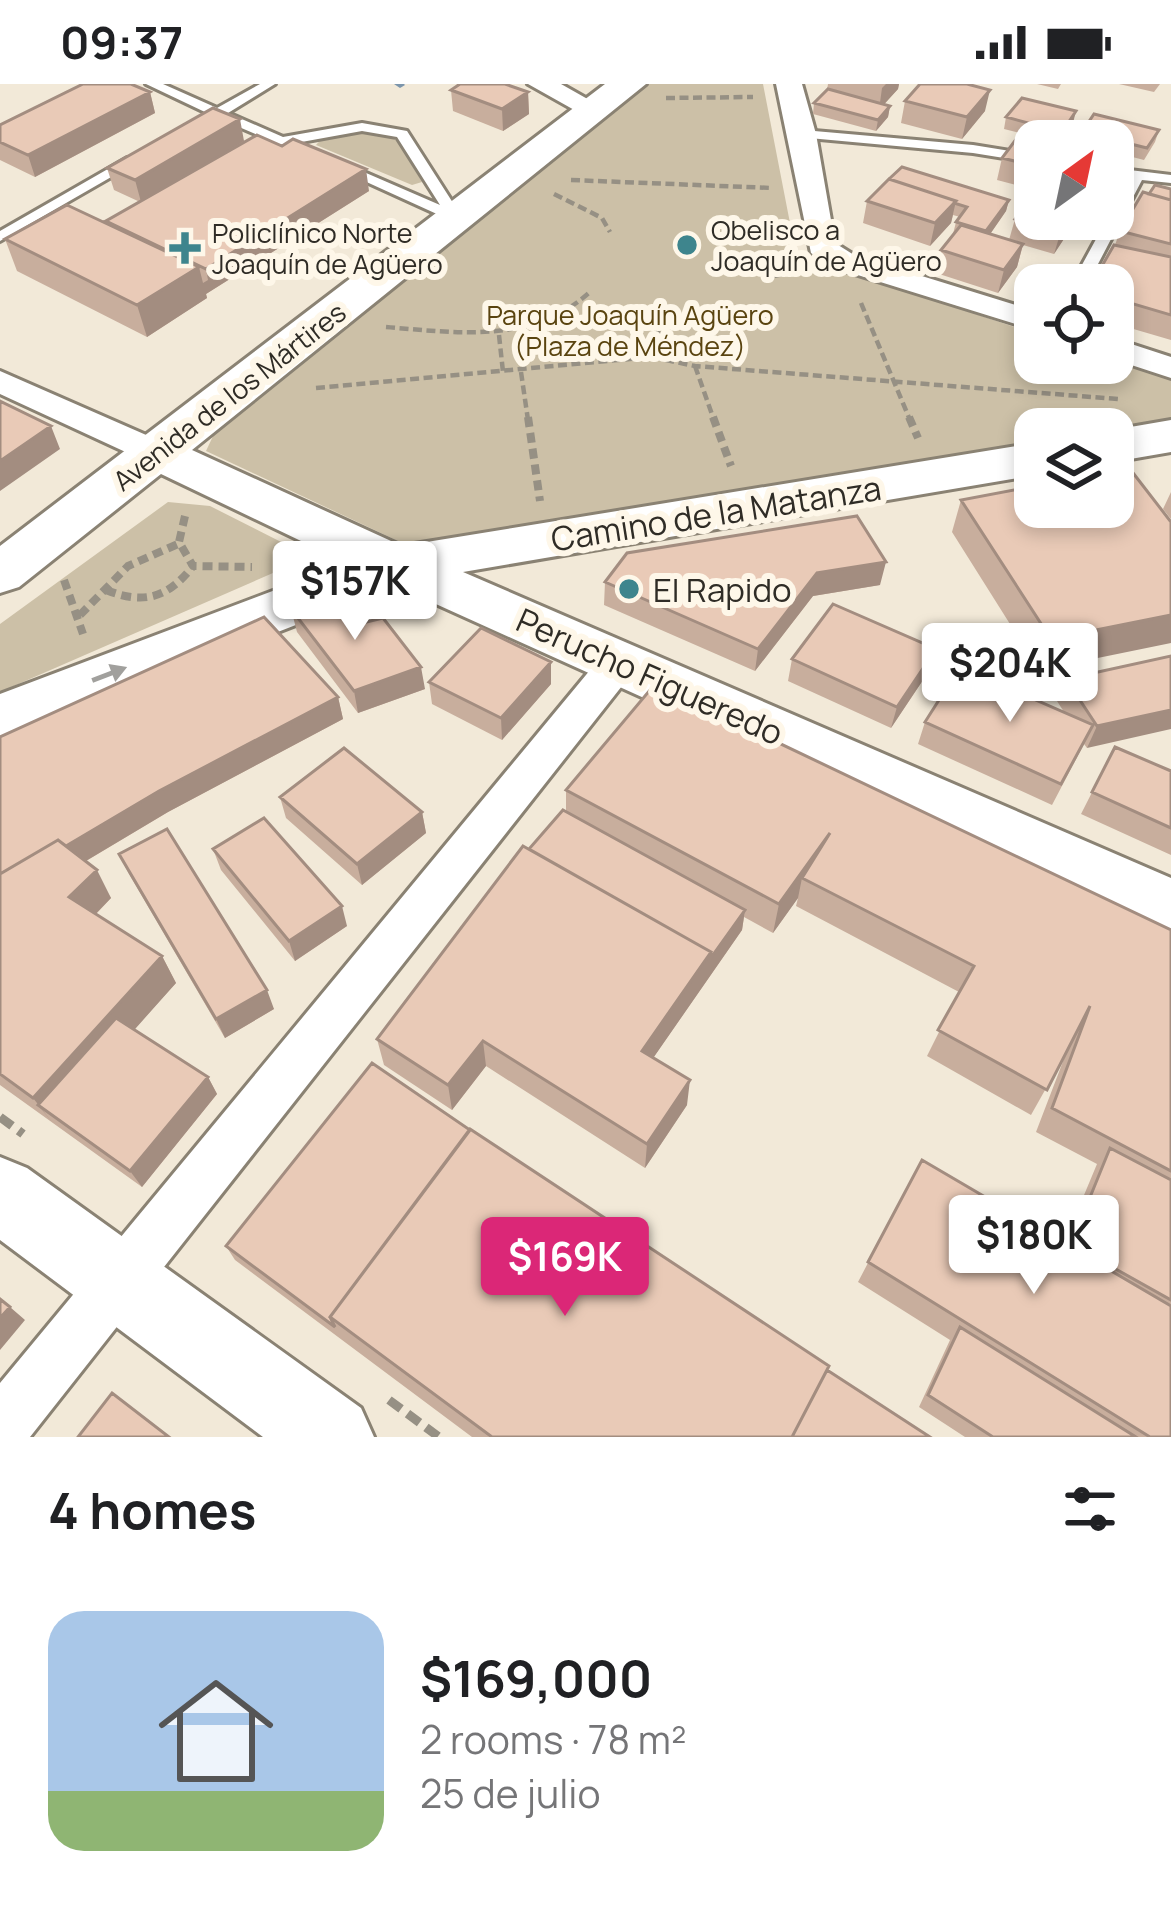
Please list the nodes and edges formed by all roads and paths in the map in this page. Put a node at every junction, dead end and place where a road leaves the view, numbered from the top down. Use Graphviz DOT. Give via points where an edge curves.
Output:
graph roads {
  1 [pos="152,84"];
  2 [pos="268,84"];
  3 [pos="542,84"];
  4 [pos="628,84"];
  5 [pos="668,84"];
  6 [pos="790,90"];
  7 [pos="594,110"];
  8 [pos="218,113"];
  9 [pos="198,124"];
  10 [pos="802,134"];
  11 [pos="280,141"];
  12 [pos="1014,155"];
  13 [pos="138,158"];
  14 [pos="1134,175"];
  15 [pos="1137,175"];
  16 [pos="1171,179"];
  17 [pos="568,180"];
  18 [pos="535,187"];
  19 [pos="812,190"];
  20 [pos="454,217"];
  21 [pos="610,232"];
  22 [pos="0,237"];
  23 [pos="832,254"];
  24 [pos="1090,264"];
  25 [pos="590,292"];
  26 [pos="669,307"];
  27 [pos="1014,315"];
  28 [pos="384,327"];
  29 [pos="499,335"];
  30 [pos="1134,355"];
  31 [pos="682,363"];
  32 [pos="694,366"];
  33 [pos="1171,368"];
  34 [pos="503,372"];
  35 [pos="521,372"];
  36 [pos="893,379"];
  37 [pos="0,381"];
  38 [pos="225,400"];
  39 [pos="1045,408"];
  40 [pos="1134,426"];
  41 [pos="1171,436"];
  42 [pos="157,454"];
  43 [pos="1014,463"];
  44 [pos="939,476"];
  45 [pos="736,481"];
  46 [pos="45,541"];
  47 [pos="553,541"];
  48 [pos="178,544"];
  49 [pos="397,565"];
  50 [pos="193,566"];
  51 [pos="0,574"];
  52 [pos="106,590"];
  53 [pos="80,615"];
  54 [pos="620,662"];
  55 [pos="91,681"];
  56 [pos="0,718"];
  57 [pos="1171,908"];
  58 [pos="0,1194"];
  59 [pos="119,1281"];
  60 [pos="0,1429"];
  61 [pos="332,1437"];
  1 -- 8 [label="lane"];
  2 -- 8 [label="lane"];
  3 -- 7 [label="street"];
  4 -- 7 [label="main road, Avenida de los Mártires"];
  5 -- 6 [label="path" via="652,97"];
  6 -- 10 [label="street"];
  7 -- 20 [label="main road, Avenida de los Mártires"];
  8 -- 9 [label="lane"];
  8 -- 11 [label="lane"];
  10 -- 12 [label="lane"];
  10 -- 19 [label="street"];
  11 -- 20 [label="lane"];
  11 -- 20 [label="lane" via="362,127 402,134"];
  13 -- 22 [label="lane"];
  14 -- 15 [label="lane"];
  15 -- 16 [label="lane"];
  15 -- 24 [label="lane"];
  17 -- 19 [label="path"];
  18 -- 21 [label="path" via="602,218"];
  19 -- 23 [label="street"];
  20 -- 38 [label="main road, Avenida de los Mártires"];
  23 -- 27 [label="street"];
  23 -- 36 [label="path"];
  25 -- 29 [label="path" via="580,304"];
  26 -- 31 [label="path" via="658,333"];
  28 -- 29 [label="path"];
  29 -- 34 [label="path"];
  30 -- 33 [label="street"];
  31 -- 32 [label="path"];
  31 -- 35 [label="path" via="594,359"];
  32 -- 36 [label="path"];
  32 -- 45 [label="path"];
  34 -- 35 [label="path"];
  34 -- 38 [label="path"];
  35 -- 47 [label="path"];
  36 -- 39 [label="path"];
  36 -- 44 [label="path"];
  37 -- 42 [label="street, Perucho Figueredo"];
  38 -- 42 [label="main road, Avenida de los Mártires"];
  40 -- 41 [label="main road"];
  42 -- 46 [label="main road, Avenida de los Mártires"];
  42 -- 49 [label="main road, Perucho Figueredo"];
  43 -- 44 [label="main road, Camino de la Matanza"];
  44 -- 47 [label="main road, Camino de la Matanza"];
  46 -- 51 [label="main road, Avenida de los Mártires"];
  46 -- 53 [label="path"];
  47 -- 49 [label="main road, Camino de la Matanza"];
  48 -- 52 [label="path" via="128,566"];
  49 -- 54 [label="main road, Perucho Figueredo"];
  55 -- 49 [label="main road, one-way"];
  50 -- 52 [label="path" via="175,591 158,597 132,602"];
  52 -- 53 [label="path"];
  53 -- 55 [label="path"];
  54 -- 57 [label="main road, Perucho Figueredo"];
  54 -- 59 [label="street"];
  55 -- 56 [label="main road"];
  58 -- 59 [label="main road"];
  59 -- 60 [label="street"];
  59 -- 61 [label="main road"];
}
